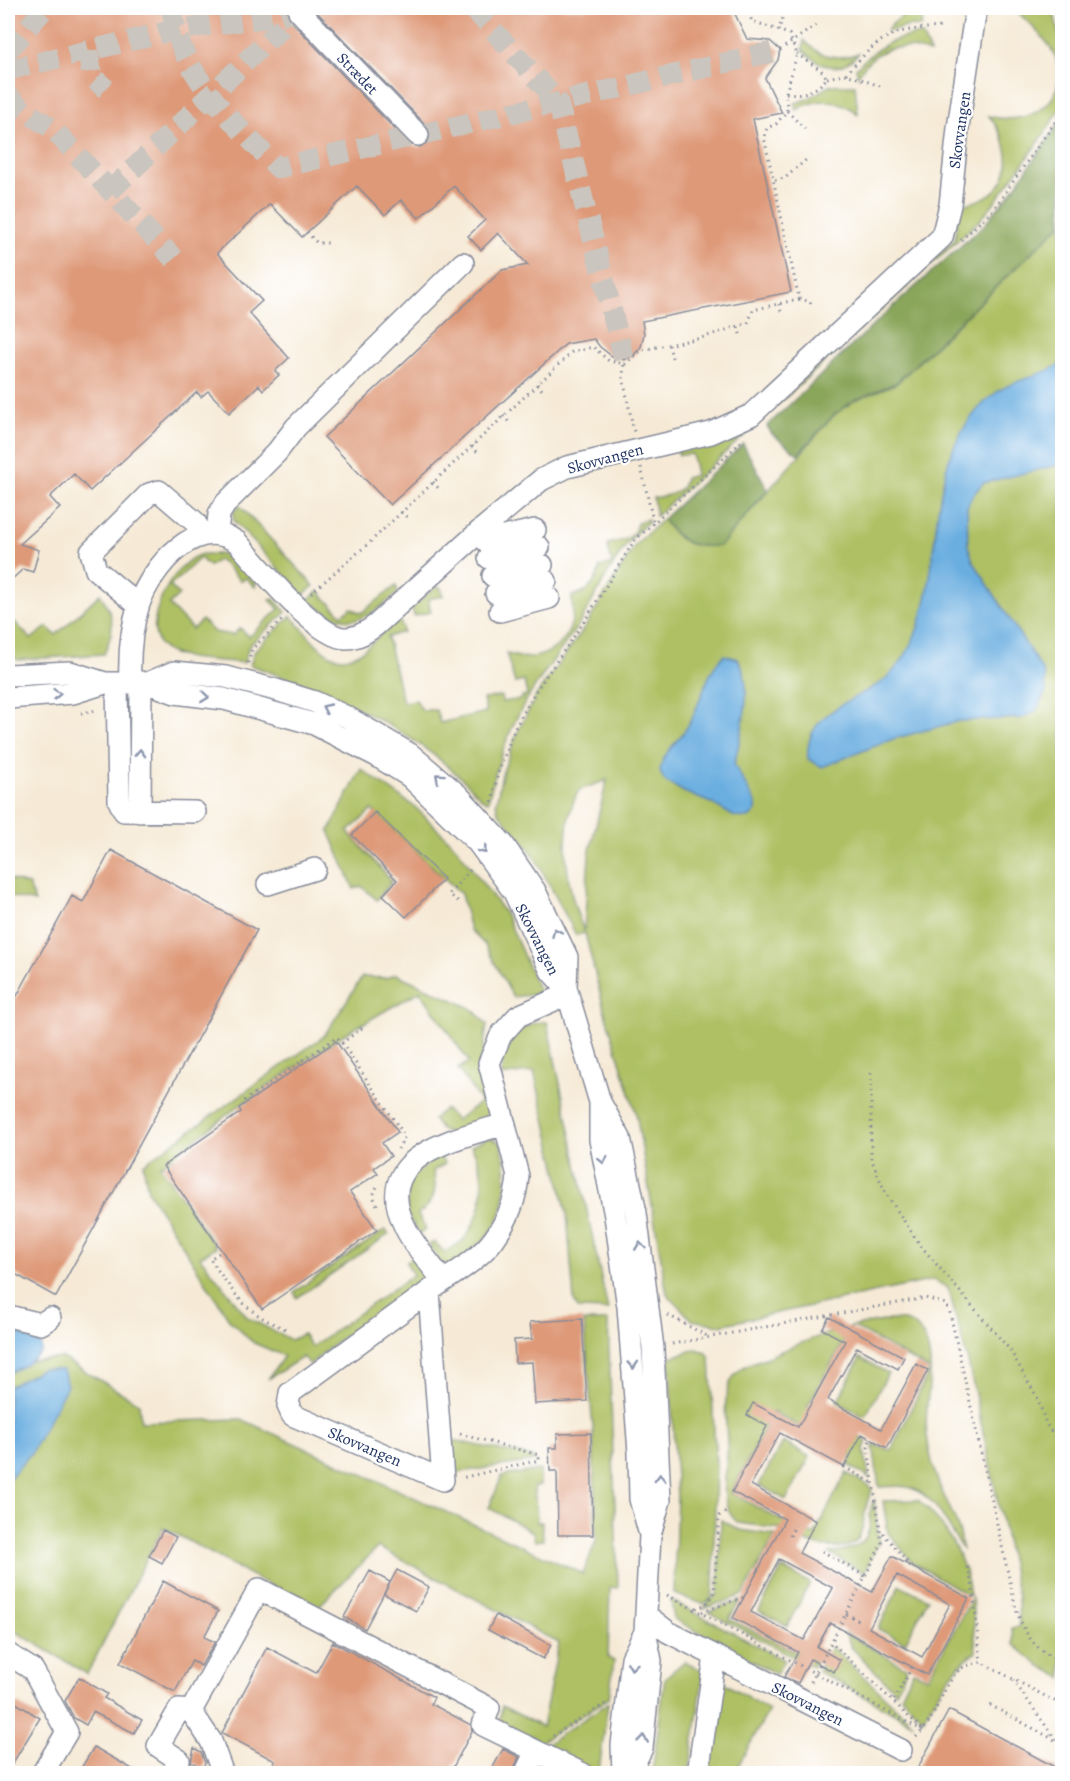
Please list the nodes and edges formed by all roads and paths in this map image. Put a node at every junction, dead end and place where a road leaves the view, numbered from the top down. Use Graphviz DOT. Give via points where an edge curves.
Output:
graph roads {
  1 [pos="746,8"];
  2 [pos="781,8"];
  3 [pos="976,8"];
  4 [pos="1056,8"];
  5 [pos="299,11"];
  6 [pos="819,23"];
  7 [pos="943,27"];
  8 [pos="778,31"];
  9 [pos="1062,34"];
  10 [pos="793,39"];
  11 [pos="780,50"];
  12 [pos="797,54"];
  13 [pos="846,74"];
  14 [pos="827,78"];
  15 [pos="880,86"];
  16 [pos="786,93"];
  17 [pos="787,111"];
  18 [pos="1062,112"];
  19 [pos="808,132"];
  20 [pos="418,135"];
  21 [pos="807,159"];
  22 [pos="775,180"];
  23 [pos="307,232"];
  24 [pos="960,242"];
  25 [pos="330,243"];
  26 [pos="464,263"];
  27 [pos="799,299"];
  28 [pos="778,303"];
  29 [pos="813,306"];
  30 [pos="782,315"];
  31 [pos="738,327"];
  32 [pos="741,337"];
  33 [pos="669,345"];
  34 [pos="672,358"];
  35 [pos="537,384"];
  36 [pos="543,391"];
  37 [pos="503,416"];
  38 [pos="510,423"];
  39 [pos="748,436"];
  40 [pos="472,446"];
  41 [pos="478,453"];
  42 [pos="433,482"];
  43 [pos="440,490"];
  44 [pos="401,512"];
  45 [pos="409,519"];
  46 [pos="209,533"];
  47 [pos="543,569"];
  48 [pos="494,580"];
  49 [pos="138,605"];
  50 [pos="297,606"];
  51 [pos="8,675"];
  52 [pos="243,681"];
  53 [pos="128,682"];
  54 [pos="8,698"];
  55 [pos="117,709"];
  56 [pos="74,714"];
  57 [pos="140,812"];
  58 [pos="195,812"];
  59 [pos="482,819"];
  60 [pos="474,863"];
  61 [pos="315,869"];
  62 [pos="268,884"];
  63 [pos="458,901"];
  64 [pos="567,991"];
  65 [pos="362,1028"];
  66 [pos="342,1043"];
  67 [pos="871,1072"];
  68 [pos="244,1101"];
  69 [pos="600,1101"];
  70 [pos="506,1124"];
  71 [pos="394,1157"];
  72 [pos="382,1176"];
  73 [pos="379,1212"];
  74 [pos="219,1253"];
  75 [pos="436,1286"];
  76 [pos="648,1304"];
  77 [pos="8,1316"];
  78 [pos="50,1318"];
  79 [pos="286,1329"];
  80 [pos="709,1337"];
  81 [pos="653,1348"];
  82 [pos="441,1430"];
  83 [pos="870,1438"];
  84 [pos="1062,1447"];
  85 [pos="844,1467"];
  86 [pos="443,1480"];
  87 [pos="873,1483"];
  88 [pos="726,1512"];
  89 [pos="795,1524"];
  90 [pos="882,1531"];
  91 [pos="650,1535"];
  92 [pos="790,1536"];
  93 [pos="822,1551"];
  94 [pos="911,1567"];
  95 [pos="967,1567"];
  96 [pos="865,1576"];
  97 [pos="647,1591"];
  98 [pos="744,1597"];
  99 [pos="694,1608"];
  100 [pos="702,1612"];
  101 [pos="846,1614"];
  102 [pos="858,1620"];
  103 [pos="646,1624"];
  104 [pos="831,1642"];
  105 [pos="8,1654"];
  106 [pos="715,1656"];
  107 [pos="981,1662"];
  108 [pos="1062,1663"];
  109 [pos="912,1667"];
  110 [pos="816,1672"];
  111 [pos="1012,1678"];
  112 [pos="628,1694"];
  113 [pos="802,1700"];
  114 [pos="894,1700"];
  115 [pos="1062,1705"];
  116 [pos="990,1706"];
  117 [pos="191,1711"];
  118 [pos="924,1731"];
  119 [pos="1057,1741"];
  120 [pos="1062,1744"];
  121 [pos="901,1750"];
  122 [pos="536,1751"];
  123 [pos="42,1773"];
  124 [pos="172,1773"];
  125 [pos="223,1773"];
  126 [pos="525,1773"];
  127 [pos="583,1773"];
  128 [pos="623,1773"];
  129 [pos="629,1773"];
  130 [pos="698,1773"];
  1 -- 8 [label="path" via="752,21"];
  2 -- 8 [label="path" via="784,15"];
  3 -- 50 [label="street, Skovvangen" via="950,205 942,237 751,414 711,433 567,467 548,476 505,509 376,625 357,636 345,638 322,630"];
  4 -- 9 [label="path"];
  5 -- 20 [label="street, Strædet"];
  6 -- 10 [label="path"];
  7 -- 13 [label="path" via="903,29 886,36"];
  8 -- 10 [label="path"];
  10 -- 11 [label="path"];
  10 -- 12 [label="path"];
  12 -- 14 [label="path"];
  12 -- 16 [label="path"];
  13 -- 14 [label="path"];
  13 -- 15 [label="path"];
  14 -- 16 [label="path" via="819,88 801,95"];
  16 -- 17 [label="path"];
  17 -- 19 [label="path"];
  17 -- 22 [label="path" via="767,128 764,136"];
  18 -- 24 [label="path" via="993,210"];
  21 -- 22 [label="path" via="785,178"];
  22 -- 27 [label="path"];
  23 -- 25 [label="path" via="317,243"];
  26 -- 46 [label="street" via="296,427 226,503"];
  27 -- 28 [label="path"];
  27 -- 29 [label="path"];
  28 -- 30 [label="path"];
  28 -- 31 [label="path" via="753,310 748,323"];
  31 -- 32 [label="path"];
  31 -- 33 [label="path"];
  33 -- 34 [label="path"];
  33 -- 35 [label="path" via="642,350 625,364 609,361 593,347 572,352"];
  35 -- 36 [label="path"];
  35 -- 37 [label="path"];
  37 -- 38 [label="path"];
  37 -- 40 [label="path"];
  39 -- 59 [label="path" via="634,541 515,728 498,773 491,808"];
  40 -- 41 [label="path"];
  40 -- 42 [label="path"];
  42 -- 43 [label="path"];
  42 -- 44 [label="path"];
  44 -- 45 [label="path"];
  44 -- 50 [label="path"];
  46 -- 49 [label="street" via="177,550 161,566"];
  46 -- 49 [label="street, Skovvangen" via="159,492 149,494 91,552 96,570"];
  46 -- 50 [label="street, Skovvangen" via="237,542"];
  47 -- 48 [label="street"];
  47 -- 48 [label="street"];
  47 -- 48 [label="street"];
  49 -- 53 [label="street"];
  50 -- 52 [label="path" via="252,649"];
  51 -- 53 [label="street, Skovvangen" via="70,672"];
  52 -- 53 [label="street, Skovvangen" via="174,672"];
  59 -- 52 [label="street, Skovvangen, one-way" via="436,774 378,735 315,702"];
  54 -- 53 [label="street, Skovvangen, one-way" via="73,693"];
  53 -- 55 [label="street"];
  57 -- 53 [label="street, one-way"];
  53 -- 64 [label="street, Skovvangen, one-way" via="224,699 314,724 409,776 458,822 497,868 527,916 551,971"];
  55 -- 56 [label="path"];
  55 -- 57 [label="street" via="119,801 124,811"];
  57 -- 58 [label="street"];
  64 -- 59 [label="street, Skovvangen, one-way" via="567,957 547,912 520,868"];
  60 -- 63 [label="path" via="449,894"];
  61 -- 62 [label="street"];
  64 -- 69 [label="street, Skovvangen"];
  64 -- 70 [label="street, Skovvangen" via="518,1016 494,1048 489,1062"];
  65 -- 66 [label="path"];
  66 -- 68 [label="path" via="337,1038"];
  66 -- 71 [label="path" via="405,1136"];
  67 -- 84 [label="path" via="871,1158 885,1192 920,1245 1010,1350 1038,1399 1046,1424"];
  76 -- 69 [label="street, Skovvangen, one-way" via="636,1214 620,1138"];
  69 -- 91 [label="street, Skovvangen, one-way" via="600,1140 628,1307 640,1498"];
  70 -- 75 [label="street, Skovvangen" via="518,1176 509,1216 493,1240 470,1263"];
  70 -- 75 [label="street" via="442,1142 411,1161 401,1179 397,1204 400,1215"];
  72 -- 73 [label="path" via="373,1196"];
  74 -- 79 [label="path" via="210,1259 243,1305 254,1315"];
  75 -- 82 [label="street"];
  75 -- 86 [label="street, Skovvangen" via="290,1393 288,1406 292,1416"];
  76 -- 80 [label="path"];
  76 -- 81 [label="street, Skovvangen"];
  77 -- 78 [label="street" via="41,1324"];
  80 -- 81 [label="path"];
  80 -- 108 [label="path" via="925,1298 946,1304 1016,1609 1028,1638 1039,1650"];
  91 -- 81 [label="street, Skovvangen, one-way" via="660,1500"];
  82 -- 86 [label="street"];
  82 -- 86 [label="path" via="540,1455 539,1460"];
  83 -- 87 [label="path"];
  85 -- 87 [label="path"];
  87 -- 90 [label="path"];
  88 -- 99 [label="path" via="719,1516 714,1596 705,1605"];
  89 -- 92 [label="path"];
  90 -- 94 [label="path"];
  90 -- 96 [label="path" via="882,1543"];
  91 -- 97 [label="street, Skovvangen"];
  93 -- 96 [label="path"];
  95 -- 107 [label="path"];
  96 -- 101 [label="path"];
  97 -- 99 [label="path" via="669,1595"];
  97 -- 103 [label="street, Skovvangen"];
  98 -- 100 [label="path"];
  99 -- 100 [label="path"];
  100 -- 110 [label="path"];
  101 -- 102 [label="path"];
  101 -- 104 [label="path"];
  103 -- 106 [label="street, Skovvangen"];
  103 -- 112 [label="street, Skovvangen, one-way" via="632,1658"];
  129 -- 103 [label="street, Skovvangen, one-way" via="642,1749 651,1661"];
  104 -- 110 [label="path"];
  104 -- 114 [label="path"];
  105 -- 123 [label="street" via="33,1670 67,1732"];
  106 -- 113 [label="street, Skovvangen"];
  106 -- 130 [label="street"];
  107 -- 111 [label="path"];
  107 -- 118 [label="path" via="961,1668"];
  109 -- 114 [label="path"];
  110 -- 113 [label="path"];
  110 -- 118 [label="path"];
  111 -- 115 [label="path"];
  111 -- 119 [label="path"];
  112 -- 122 [label="path" via="604,1704"];
  112 -- 128 [label="street, Skovvangen" via="621,1745"];
  113 -- 121 [label="street, Skovvangen"];
  114 -- 118 [label="path"];
  116 -- 119 [label="path"];
  117 -- 122 [label="street" via="259,1589 489,1708 483,1725"];
  117 -- 124 [label="street" via="179,1710 158,1746 180,1760"];
  117 -- 125 [label="street" via="211,1741"];
  118 -- 121 [label="path"];
  119 -- 120 [label="path"];
  122 -- 126 [label="street"];
  122 -- 127 [label="street"];
}
